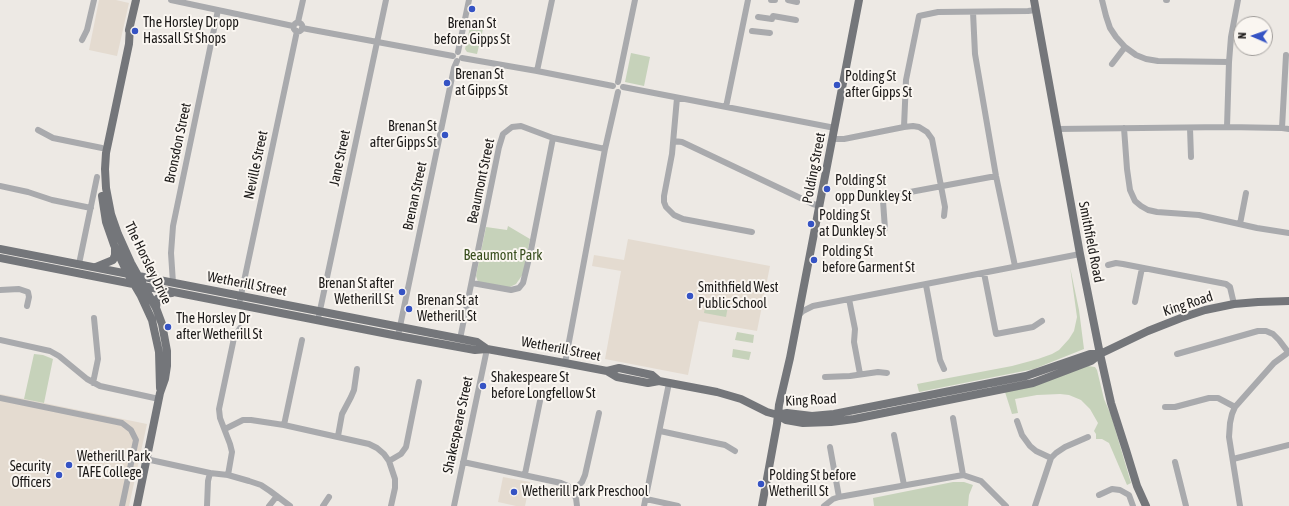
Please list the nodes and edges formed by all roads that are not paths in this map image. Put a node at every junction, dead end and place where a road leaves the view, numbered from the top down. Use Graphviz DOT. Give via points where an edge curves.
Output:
graph roads {
  1 [pos="94,0"];
  2 [pos="136,0"];
  3 [pos="171,0"];
  4 [pos="303,0"];
  5 [pos="386,0"];
  6 [pos="469,0"];
  7 [pos="552,0"];
  8 [pos="635,0"];
  9 [pos="748,0"];
  10 [pos="771,0"];
  11 [pos="775,0"];
  12 [pos="788,0"];
  13 [pos="859,0"];
  14 [pos="1034,0"];
  15 [pos="1102,0"];
  16 [pos="1238,0"];
  17 [pos="797,2"];
  18 [pos="218,10"];
  19 [pos="1036,10"];
  20 [pos="973,12"];
  21 [pos="758,17"];
  22 [pos="796,20"];
  23 [pos="130,26"];
  24 [pos="298,27"];
  25 [pos="752,31"];
  26 [pos="770,33"];
  27 [pos="82,40"];
  28 [pos="377,42"];
  29 [pos="1125,47"];
  30 [pos="1286,55"];
  31 [pos="457,57"];
  32 [pos="1229,62"];
  33 [pos="1112,64"];
  34 [pos="537,71"];
  35 [pos="616,84"];
  36 [pos="623,88"];
  37 [pos="618,92"];
  38 [pos="676,98"];
  39 [pos="726,107"];
  40 [pos="904,127"];
  41 [pos="1227,127"];
  42 [pos="835,128"];
  43 [pos="1124,128"];
  44 [pos="1190,128"];
  45 [pos="1282,128"];
  46 [pos="1057,129"];
  47 [pos="1289,129"];
  48 [pos="38,130"];
  49 [pos="553,138"];
  50 [pos="833,139"];
  51 [pos="674,141"];
  52 [pos="102,148"];
  53 [pos="606,149"];
  54 [pos="1191,157"];
  55 [pos="996,176"];
  56 [pos="97,177"];
  57 [pos="0,186"];
  58 [pos="941,186"];
  59 [pos="1246,193"];
  60 [pos="820,206"];
  61 [pos="91,208"];
  62 [pos="944,216"];
  63 [pos="1240,224"];
  64 [pos="752,232"];
  65 [pos="874,232"];
  66 [pos="1289,233"];
  67 [pos="114,245"];
  68 [pos="0,249"];
  69 [pos="1080,254"];
  70 [pos="0,258"];
  71 [pos="79,264"];
  72 [pos="1108,265"];
  73 [pos="1015,266"];
  74 [pos="95,268"];
  75 [pos="1142,268"];
  76 [pos="984,273"];
  77 [pos="128,274"];
  78 [pos="138,276"];
  79 [pos="173,282"];
  80 [pos="133,283"];
  81 [pos="472,283"];
  82 [pos="144,285"];
  83 [pos="926,285"];
  84 [pos="0,290"];
  85 [pos="181,293"];
  86 [pos="802,296"];
  87 [pos="849,299"];
  88 [pos="240,300"];
  89 [pos="1289,301"];
  90 [pos="1135,302"];
  91 [pos="1234,304"];
  92 [pos="27,306"];
  93 [pos="813,306"];
  94 [pos="156,308"];
  95 [pos="320,312"];
  96 [pos="798,316"];
  97 [pos="94,318"];
  98 [pos="318,320"];
  99 [pos="1042,321"];
  100 [pos="400,327"];
  101 [pos="240,328"];
  102 [pos="398,336"];
  103 [pos="460,339"];
  104 [pos="0,340"];
  105 [pos="302,340"];
  106 [pos="487,348"];
  107 [pos="1288,352"];
  108 [pos="1100,354"];
  109 [pos="1177,354"];
  110 [pos="565,363"];
  111 [pos="357,369"];
  112 [pos="944,369"];
  113 [pos="887,373"];
  114 [pos="860,374"];
  115 [pos="825,377"];
  116 [pos="93,382"];
  117 [pos="419,382"];
  118 [pos="669,383"];
  119 [pos="160,396"];
  120 [pos="0,398"];
  121 [pos="540,401"];
  122 [pos="1166,406"];
  123 [pos="1235,407"];
  124 [pos="599,413"];
  125 [pos="778,415"];
  126 [pos="953,418"];
  127 [pos="1017,421"];
  128 [pos="284,425"];
  129 [pos="225,429"];
  130 [pos="660,431"];
  131 [pos="894,434"];
  132 [pos="338,436"];
  133 [pos="1088,437"];
  134 [pos="1289,445"];
  135 [pos="830,447"];
  136 [pos="735,451"];
  137 [pos="146,458"];
  138 [pos="1051,458"];
  139 [pos="1233,460"];
  140 [pos="389,461"];
  141 [pos="463,462"];
  142 [pos="1175,462"];
  143 [pos="210,473"];
  144 [pos="525,474"];
  145 [pos="963,475"];
  146 [pos="228,476"];
  147 [pos="904,485"];
  148 [pos="572,492"];
  149 [pos="1135,493"];
  150 [pos="1099,494"];
  151 [pos="277,496"];
  152 [pos="329,497"];
  153 [pos="840,497"];
  154 [pos="646,499"];
  155 [pos="122,506"];
  156 [pos="137,506"];
  157 [pos="207,506"];
  158 [pos="269,506"];
  159 [pos="290,506"];
  160 [pos="324,506"];
  161 [pos="391,506"];
  162 [pos="454,506"];
  163 [pos="577,506"];
  164 [pos="644,506"];
  165 [pos="678,506"];
  166 [pos="762,506"];
  167 [pos="824,506"];
  168 [pos="1006,506"];
  169 [pos="1035,506"];
  170 [pos="1133,506"];
  171 [pos="1141,506"];
  172 [pos="1146,506"];
  173 [pos="1186,506"];
  174 [pos="1240,506"];
  1 -- 27 [label="street"];
  2 -- 23 [label="main road, The Horsley Drive"];
  3 -- 18 [label="street"];
  4 -- 24 [label="street, Neville Street"];
  5 -- 28 [label="street, Jane Street"];
  6 -- 31 [label="street, Brenan Street"];
  7 -- 34 [label="street"];
  8 -- 35 [label="street"];
  9 -- 39 [label="street"];
  10 -- 11 [label="street"];
  12 -- 17 [label="street"];
  13 -- 42 [label="main road, Polding Street"];
  14 -- 19 [label="main road, Smithfield Road"];
  15 -- 29 [label="street" via="1110,28"];
  16 -- 32 [label="street"];
  18 -- 24 [label="street"];
  18 -- 79 [label="street, Bronsdon Street" via="173,226"];
  19 -- 20 [label="street"];
  19 -- 46 [label="main road, Smithfield Road"];
  20 -- 40 [label="street" via="938,12 919,16 906,80"];
  20 -- 55 [label="street" via="974,54"];
  21 -- 22 [label="street"];
  23 -- 52 [label="main road, The Horsley Drive"];
  23 -- 78 [label="main road, The Horsley Drive" via="129,44 106,153 105,176 111,214 123,247"];
  24 -- 28 [label="street"];
  24 -- 88 [label="street, Neville Street"];
  25 -- 26 [label="street"];
  28 -- 31 [label="street"];
  28 -- 95 [label="street, Jane Street"];
  29 -- 32 [label="street" via="1136,55 1158,61"];
  29 -- 33 [label="street"];
  30 -- 45 [label="street"];
  31 -- 34 [label="street"];
  31 -- 100 [label="street, Brenan Street"];
  32 -- 41 [label="street"];
  34 -- 35 [label="street"];
  35 -- 36 [label="street" via="622,84"];
  35 -- 37 [label="street" via="614,90"];
  36 -- 37 [label="street"];
  36 -- 38 [label="street"];
  37 -- 53 [label="street"];
  38 -- 39 [label="street"];
  38 -- 51 [label="street"];
  39 -- 42 [label="street"];
  40 -- 50 [label="street"];
  40 -- 58 [label="street" via="919,127 927,132 932,140"];
  41 -- 44 [label="street"];
  41 -- 45 [label="street"];
  42 -- 50 [label="main road, Polding Street"];
  43 -- 44 [label="street"];
  43 -- 46 [label="street"];
  43 -- 63 [label="street" via="1130,190 1135,201 1141,206 1157,212 1199,215"];
  44 -- 54 [label="street"];
  45 -- 47 [label="street"];
  46 -- 69 [label="main road, Smithfield Road"];
  48 -- 52 [label="street" via="53,138"];
  49 -- 53 [label="street, Beaumont Street"];
  49 -- 81 [label="street" via="532,250 523,283 519,288 510,290"];
  49 -- 81 [label="street, Beaumont Street" via="522,126 512,127 503,134"];
  50 -- 60 [label="main road, Polding Street"];
  51 -- 60 [label="street" via="682,142"];
  51 -- 64 [label="street" via="664,196 664,202 670,211 683,219"];
  52 -- 67 [label="main road, The Horsley Drive" via="101,195"];
  53 -- 110 [label="street"];
  55 -- 58 [label="street"];
  55 -- 73 [label="street"];
  56 -- 61 [label="street"];
  57 -- 61 [label="street"];
  58 -- 62 [label="street"];
  58 -- 65 [label="street" via="894,195 882,201 885,229"];
  59 -- 63 [label="street"];
  60 -- 86 [label="main road, Polding Street"];
  61 -- 71 [label="street"];
  63 -- 66 [label="street"];
  67 -- 74 [label="main road" via="116,255 113,260"];
  67 -- 77 [label="main road, The Horsley Drive"];
  68 -- 71 [label="main road, Wetherill Street"];
  69 -- 73 [label="street"];
  69 -- 108 [label="main road, Smithfield Road"];
  70 -- 80 [label="main road, Wetherill Street"];
  71 -- 74 [label="main road, Wetherill Street"];
  72 -- 75 [label="street"];
  73 -- 76 [label="street"];
  74 -- 77 [label="main road, Wetherill Street"];
  75 -- 90 [label="street"];
  75 -- 91 [label="street" via="1226,284 1230,287"];
  76 -- 83 [label="street"];
  76 -- 99 [label="street" via="996,334 1033,327"];
  77 -- 78 [label="main road, Wetherill Street"];
  77 -- 80 [label="main road, The Horsley Drive"];
  78 -- 79 [label="main road, Wetherill Street"];
  78 -- 82 [label="main road, The Horsley Drive"];
  79 -- 88 [label="main road, Wetherill Street"];
  80 -- 82 [label="main road, Wetherill Street"];
  80 -- 119 [label="main road, The Horsley Drive" via="148,310 155,330 160,360"];
  81 -- 103 [label="street, Beaumont Street"];
  82 -- 85 [label="main road, Wetherill Street"];
  82 -- 94 [label="main road, The Horsley Drive"];
  83 -- 87 [label="street"];
  83 -- 112 [label="street" via="940,360"];
  84 -- 92 [label="street" via="18,289 28,292"];
  85 -- 88 [label="main road, Wetherill Street"];
  85 -- 94 [label="main road" via="160,296 156,301"];
  86 -- 93 [label="street" via="805,302"];
  86 -- 96 [label="main road, Polding Street"];
  87 -- 93 [label="street"];
  87 -- 114 [label="street"];
  88 -- 95 [label="main road, Wetherill Street"];
  88 -- 98 [label="main road, Wetherill Street"];
  89 -- 91 [label="main road, King Road"];
  91 -- 108 [label="main road, King Road" via="1180,318"];
  93 -- 96 [label="street"];
  94 -- 119 [label="main road, The Horsley Drive" via="164,329 167,351 165,379"];
  95 -- 98 [label="street, Jane Street"];
  95 -- 100 [label="main road, Wetherill Street"];
  96 -- 125 [label="main road, Polding Street"];
  97 -- 116 [label="street" via="98,359"];
  98 -- 102 [label="main road, Wetherill Street"];
  100 -- 102 [label="street, Brenan Street"];
  100 -- 103 [label="main road, Wetherill Street"];
  101 -- 129 [label="street" via="234,338 219,409"];
  102 -- 106 [label="main road, Wetherill Street" via="475,350"];
  103 -- 106 [label="main road, Wetherill Street" via="477,342"];
  104 -- 116 [label="street" via="50,351"];
  105 -- 128 [label="street"];
  106 -- 110 [label="main road, Wetherill Street"];
  106 -- 141 [label="street, Shakespeare Street"];
  107 -- 109 [label="street" via="1273,334 1258,331"];
  107 -- 123 [label="street" via="1274,363"];
  108 -- 125 [label="main road, King Road" via="1091,361 1033,383 854,419 803,423 786,420"];
  108 -- 149 [label="main road, Smithfield Road"];
  110 -- 118 [label="main road, Wetherill Street" via="607,371 620,368 652,375 659,381"];
  111 -- 132 [label="street" via="354,390 342,414"];
  113 -- 114 [label="street"];
  114 -- 115 [label="street"];
  116 -- 119 [label="street" via="108,389"];
  117 -- 140 [label="street" via="406,448"];
  118 -- 125 [label="main road, Wetherill Street" via="728,394"];
  118 -- 130 [label="street"];
  119 -- 137 [label="main road, The Horsley Drive"];
  120 -- 155 [label="street" via="122,423 131,430 136,440"];
  121 -- 144 [label="street"];
  122 -- 123 [label="street" via="1176,407 1218,398"];
  123 -- 139 [label="street" via="1229,437"];
  124 -- 148 [label="street" via="585,476"];
  125 -- 166 [label="main road, Polding Street"];
  126 -- 145 [label="street"];
  127 -- 138 [label="street" via="1022,435 1030,446"];
  128 -- 129 [label="street" via="243,420"];
  128 -- 132 [label="street"];
  129 -- 146 [label="street" via="232,452"];
  130 -- 136 [label="street" via="725,445"];
  130 -- 154 [label="street"];
  131 -- 147 [label="street"];
  132 -- 140 [label="street" via="369,444 377,448"];
  133 -- 138 [label="street" via="1065,447"];
  134 -- 139 [label="street"];
  135 -- 153 [label="street"];
  137 -- 143 [label="street"];
  137 -- 156 [label="main road, The Horsley Drive"];
  138 -- 169 [label="street"];
  139 -- 174 [label="street"];
  140 -- 161 [label="street" via="395,479"];
  141 -- 144 [label="street"];
  141 -- 162 [label="street, Shakespeare Street"];
  142 -- 173 [label="street"];
  143 -- 146 [label="street"];
  143 -- 157 [label="street"];
  144 -- 148 [label="street" via="562,483"];
  145 -- 147 [label="street"];
  145 -- 168 [label="street" via="981,481"];
  146 -- 151 [label="street" via="261,485"];
  147 -- 153 [label="street"];
  148 -- 163 [label="street"];
  149 -- 150 [label="street" via="1109,490"];
  149 -- 170 [label="street"];
  149 -- 171 [label="main road, Smithfield Road"];
  149 -- 172 [label="main road, Smithfield Road"];
  151 -- 158 [label="street"];
  151 -- 159 [label="street"];
  152 -- 160 [label="street"];
  153 -- 167 [label="street"];
  154 -- 164 [label="street"];
  154 -- 165 [label="street"];
}
